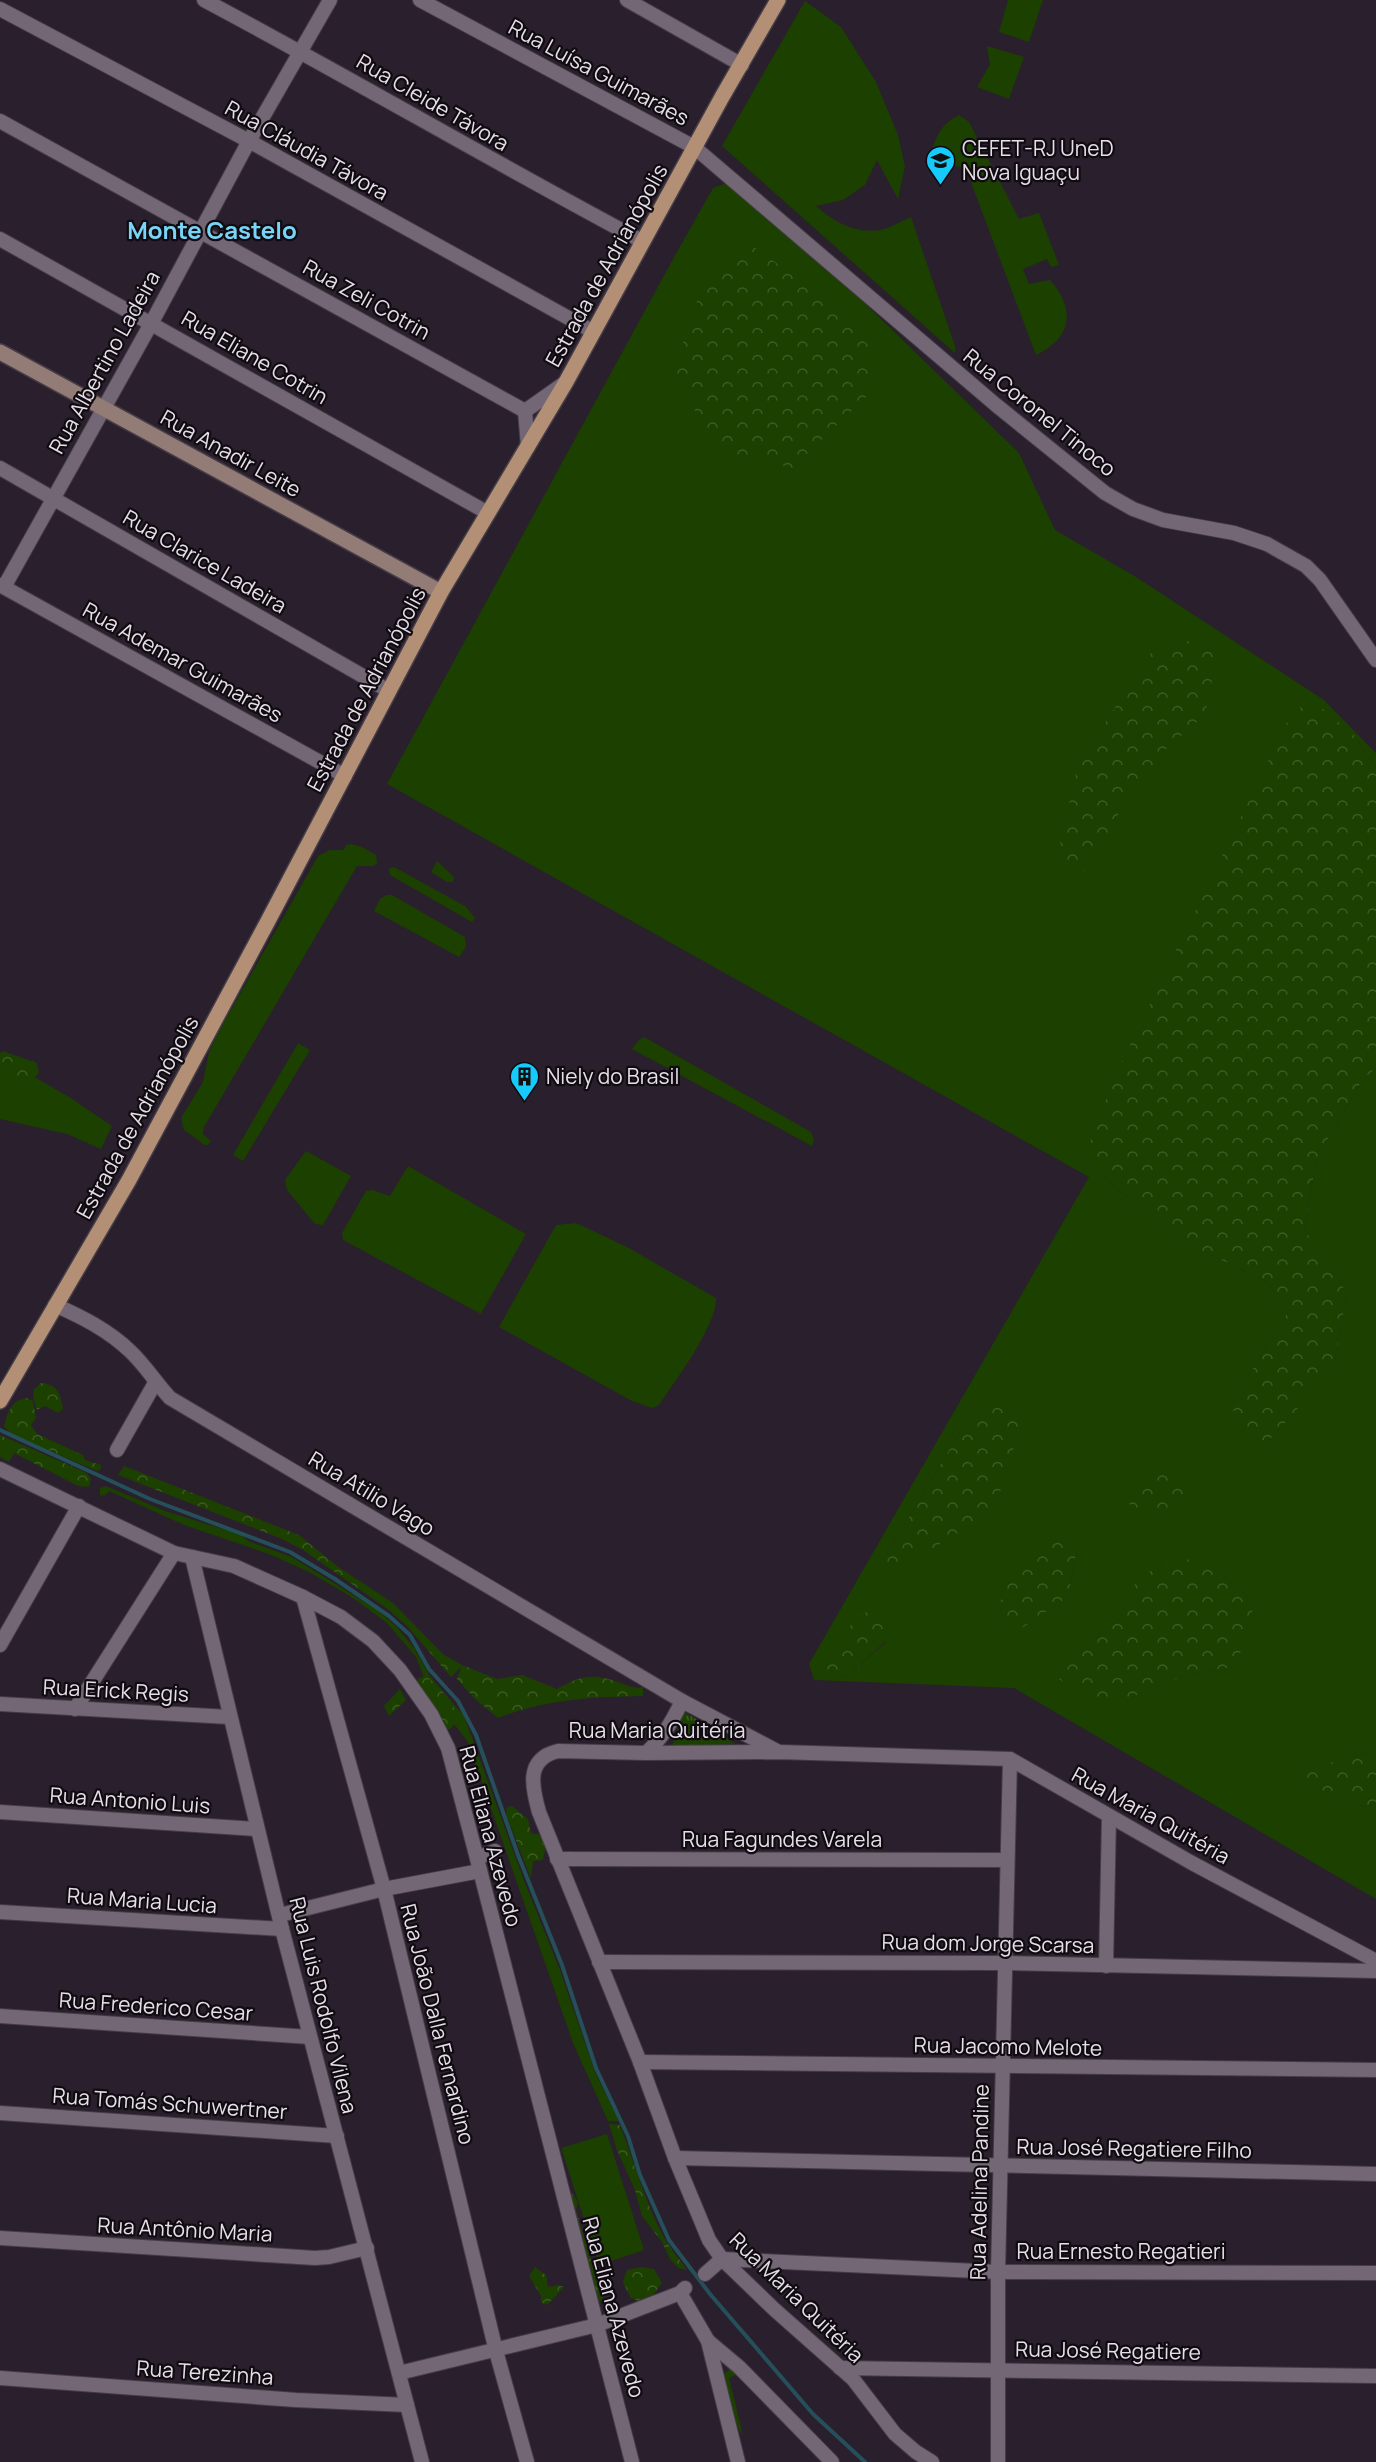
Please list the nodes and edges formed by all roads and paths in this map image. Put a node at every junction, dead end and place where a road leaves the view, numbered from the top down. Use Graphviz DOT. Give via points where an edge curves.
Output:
graph roads {
  1 [pos="204,0"];
  2 [pos="330,0"];
  3 [pos="420,0"];
  4 [pos="627,0"];
  5 [pos="778,0"];
  6 [pos="0,9"];
  7 [pos="302,52"];
  8 [pos="741,65"];
  9 [pos="0,121"];
  10 [pos="249,141"];
  11 [pos="694,147"];
  12 [pos="200,230"];
  13 [pos="0,239"];
  14 [pos="642,242"];
  15 [pos="152,322"];
  16 [pos="592,332"];
  17 [pos="0,352"];
  18 [pos="566,382"];
  19 [pos="103,408"];
  20 [pos="525,411"];
  21 [pos="528,447"];
  22 [pos="0,468"];
  23 [pos="53,497"];
  24 [pos="488,513"];
  25 [pos="2,586"];
  26 [pos="441,592"];
  27 [pos="1376,660"];
  28 [pos="389,691"];
  29 [pos="345,776"];
  30 [pos="54,1305"];
  31 [pos="155,1383"];
  32 [pos="1,1400"];
  33 [pos="117,1450"];
  34 [pos="0,1469"];
  35 [pos="79,1506"];
  36 [pos="174,1553"];
  37 [pos="192,1557"];
  38 [pos="303,1597"];
  39 [pos="0,1645"];
  40 [pos="682,1701"];
  41 [pos="0,1704"];
  42 [pos="75,1709"];
  43 [pos="229,1717"];
  44 [pos="779,1752"];
  45 [pos="646,1753"];
  46 [pos="1010,1759"];
  47 [pos="0,1812"];
  48 [pos="1109,1816"];
  49 [pos="256,1829"];
  50 [pos="495,1851"];
  51 [pos="557,1859"];
  52 [pos="1008,1860"];
  53 [pos="479,1865"];
  54 [pos="384,1889"];
  55 [pos="0,1912"];
  56 [pos="279,1915"];
  57 [pos="282,1929"];
  58 [pos="1376,1961"];
  59 [pos="599,1962"];
  60 [pos="1005,1964"];
  61 [pos="1106,1966"];
  62 [pos="1376,1971"];
  63 [pos="0,2016"];
  64 [pos="310,2037"];
  65 [pos="640,2062"];
  66 [pos="1003,2067"];
  67 [pos="1376,2070"];
  68 [pos="0,2113"];
  69 [pos="337,2136"];
  70 [pos="675,2158"];
  71 [pos="1001,2166"];
  72 [pos="1376,2174"];
  73 [pos="0,2238"];
  74 [pos="367,2248"];
  75 [pos="722,2259"];
  76 [pos="998,2272"];
  77 [pos="1376,2273"];
  78 [pos="705,2274"];
  79 [pos="597,2325"];
  80 [pos="708,2341"];
  81 [pos="496,2351"];
  82 [pos="840,2367"];
  83 [pos="998,2369"];
  84 [pos="399,2373"];
  85 [pos="1376,2376"];
  86 [pos="0,2378"];
  87 [pos="407,2404"];
  88 [pos="422,2462"];
  89 [pos="526,2462"];
  90 [pos="632,2462"];
  91 [pos="738,2462"];
  92 [pos="832,2462"];
  93 [pos="932,2462"];
  94 [pos="998,2462"];
  1 -- 7 [label="street, Rua Cleide Távora"];
  2 -- 7 [label="street, Rua Albertino Ladeira"];
  3 -- 11 [label="street, Rua Luísa Guimarães"];
  4 -- 8 [label="street"];
  5 -- 8 [label="main road, Estrada de Adrianópolis"];
  6 -- 10 [label="street, Rua Cláudia Távora"];
  7 -- 10 [label="street, Rua Albertino Ladeira"];
  7 -- 14 [label="street, Rua Cleide Távora"];
  8 -- 11 [label="main road, Estrada de Adrianópolis"];
  9 -- 12 [label="street, Rua Zeli Cotrin"];
  10 -- 12 [label="street, Rua Albertino Ladeira"];
  10 -- 16 [label="street, Rua Cláudia Távora"];
  11 -- 14 [label="main road, Estrada de Adrianópolis"];
  11 -- 27 [label="street, Rua Coronel Tinoco" via="1105,493 1163,520 1234,533 1267,544 1306,566"];
  12 -- 15 [label="street, Rua Albertino Ladeira"];
  12 -- 20 [label="street, Rua Zeli Cotrin"];
  13 -- 15 [label="street, Rua Eliane Cotrin"];
  14 -- 16 [label="main road, Estrada de Adrianópolis"];
  15 -- 19 [label="street, Rua Albertino Ladeira"];
  15 -- 24 [label="street, Rua Eliane Cotrin"];
  16 -- 18 [label="main road, Estrada de Adrianópolis"];
  17 -- 19 [label="main road, Rua Anadir Leite"];
  18 -- 20 [label="street"];
  18 -- 21 [label="main road, Estrada de Adrianópolis"];
  19 -- 23 [label="street, Rua Albertino Ladeira"];
  19 -- 26 [label="main road, Rua Anadir Leite"];
  20 -- 21 [label="street"];
  21 -- 24 [label="main road, Estrada de Adrianópolis"];
  22 -- 23 [label="street, Rua Clarice Ladeira"];
  23 -- 25 [label="street, Rua Albertino Ladeira"];
  23 -- 28 [label="street, Rua Clarice Ladeira"];
  24 -- 26 [label="main road, Estrada de Adrianópolis"];
  25 -- 29 [label="street, Rua Ademar Guimarães"];
  26 -- 28 [label="main road, Estrada de Adrianópolis"];
  28 -- 29 [label="main road, Estrada de Adrianópolis"];
  29 -- 30 [label="main road, Estrada de Adrianópolis" via="129,1180"];
  30 -- 31 [label="street, Rua Atilio Vago" via="112,1335"];
  30 -- 32 [label="main road, Estrada de Adrianópolis"];
  31 -- 33 [label="street"];
  31 -- 40 [label="street, Rua Atilio Vago" via="170,1398"];
  34 -- 35 [label="street, Rua Eliana Azevedo"];
  35 -- 36 [label="street, Rua Eliana Azevedo"];
  35 -- 39 [label="street"];
  36 -- 37 [label="street, Rua Eliana Azevedo"];
  36 -- 42 [label="street"];
  37 -- 38 [label="street, Rua Eliana Azevedo" via="234,1566"];
  37 -- 43 [label="street, Rua Luis Rodolfo Vilena"];
  38 -- 53 [label="street, Rua Eliana Azevedo" via="341,1617 373,1641 400,1670 431,1714 447,1748"];
  38 -- 54 [label="street, Rua João Dalla Fernardino"];
  40 -- 44 [label="street, Rua Atilio Vago"];
  40 -- 45 [label="street" via="661,1739"];
  41 -- 42 [label="street, Rua Erick Regis"];
  42 -- 43 [label="street, Rua Erick Regis"];
  43 -- 49 [label="street, Rua Luis Rodolfo Vilena"];
  44 -- 45 [label="street, Rua Maria Quitéria"];
  44 -- 46 [label="street, Rua Maria Quitéria"];
  45 -- 51 [label="street, Rua Maria Quitéria" via="558,1750 547,1753 538,1762 532,1787"];
  46 -- 48 [label="street, Rua Maria Quitéria"];
  46 -- 52 [label="street, Rua Adelina Pandine"];
  47 -- 49 [label="street, Rua Antonio Luis"];
  48 -- 58 [label="street, Rua Maria Quitéria"];
  48 -- 61 [label="street"];
  49 -- 56 [label="street, Rua Luis Rodolfo Vilena"];
  50 -- 53 [label="street"];
  51 -- 52 [label="street, Rua Fagundes Varela"];
  51 -- 59 [label="street, Rua Maria Quitéria"];
  52 -- 60 [label="street, Rua Adelina Pandine"];
  53 -- 54 [label="street"];
  53 -- 79 [label="street, Rua Eliana Azevedo"];
  54 -- 56 [label="street"];
  54 -- 81 [label="street, Rua João Dalla Fernardino"];
  55 -- 57 [label="street, Rua Maria Lucia"];
  56 -- 57 [label="street, Rua Luis Rodolfo Vilena"];
  57 -- 64 [label="street, Rua Luis Rodolfo Vilena"];
  59 -- 60 [label="street, Rua dom Jorge Scarsa"];
  59 -- 65 [label="street, Rua Maria Quitéria"];
  60 -- 61 [label="street, Rua dom Jorge Scarsa"];
  60 -- 66 [label="street, Rua Adelina Pandine"];
  61 -- 62 [label="street, Rua dom Jorge Scarsa"];
  63 -- 64 [label="street, Rua Frederico Cesar"];
  64 -- 69 [label="street, Rua Luis Rodolfo Vilena"];
  65 -- 66 [label="street, Rua Jacomo Melote"];
  65 -- 70 [label="street, Rua Maria Quitéria"];
  66 -- 67 [label="street, Rua Jacomo Melote"];
  66 -- 71 [label="street, Rua Adelina Pandine"];
  68 -- 69 [label="street, Rua Tomás Schuwertner"];
  69 -- 74 [label="street, Rua Luis Rodolfo Vilena"];
  70 -- 71 [label="street, Rua José Regatiere Filho"];
  70 -- 75 [label="street, Rua Maria Quitéria" via="709,2240"];
  71 -- 72 [label="street, Rua José Regatiere Filho"];
  71 -- 76 [label="street, Rua Adelina Pandine"];
  73 -- 74 [label="street, Rua Antônio Maria" via="315,2258"];
  74 -- 84 [label="street, Rua Luis Rodolfo Vilena"];
  75 -- 76 [label="street, Rua Ernesto Regatieri"];
  75 -- 78 [label="street"];
  75 -- 82 [label="street, Rua Maria Quitéria"];
  76 -- 77 [label="street, Rua Ernesto Regatieri"];
  76 -- 83 [label="street, Rua Adelina Pandine"];
  79 -- 80 [label="street" via="682,2291"];
  79 -- 81 [label="street"];
  79 -- 90 [label="street, Rua Eliana Azevedo"];
  80 -- 91 [label="street"];
  80 -- 92 [label="street"];
  81 -- 84 [label="street"];
  81 -- 89 [label="street, Rua João Dalla Fernardino"];
  82 -- 83 [label="street, Rua José Regatiere"];
  82 -- 93 [label="street, Rua Maria Quitéria" via="896,2434"];
  83 -- 85 [label="street, Rua José Regatiere"];
  83 -- 94 [label="street, Rua Adelina Pandine"];
  84 -- 87 [label="street, Rua Luis Rodolfo Vilena"];
  86 -- 87 [label="street, Rua Terezinha" via="296,2400"];
  87 -- 88 [label="street, Rua Luis Rodolfo Vilena"];
}
